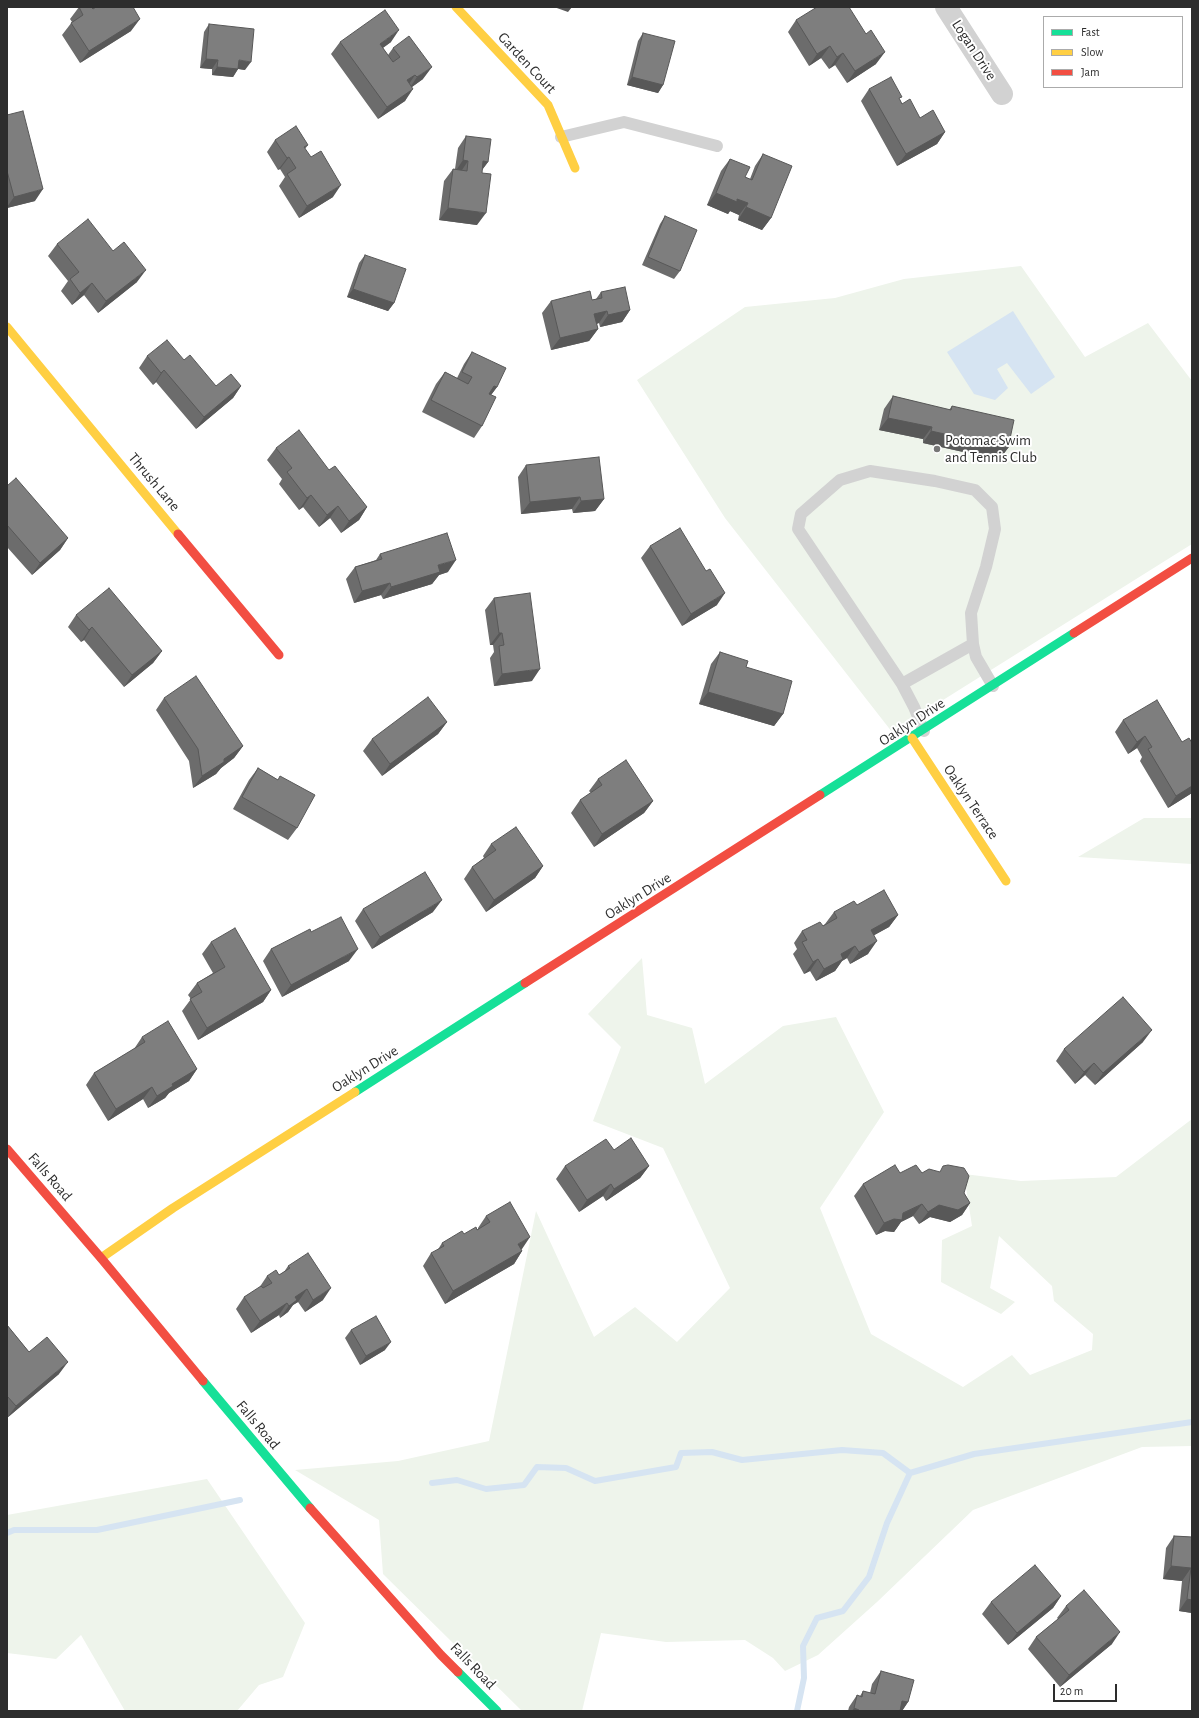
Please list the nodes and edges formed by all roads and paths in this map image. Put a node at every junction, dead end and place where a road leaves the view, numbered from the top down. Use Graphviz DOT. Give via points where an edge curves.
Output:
graph roads {
  1 [pos="456,7"];
  2 [pos="946,7"];
  3 [pos="1002,94"];
  4 [pos="561,137"];
  5 [pos="717,146"];
  6 [pos="575,168"];
  7 [pos="7,327"];
  8 [pos="1192,558"];
  9 [pos="973,644"];
  10 [pos="279,655"];
  11 [pos="902,684"];
  12 [pos="992,686"];
  13 [pos="924,731"];
  14 [pos="912,738"];
  15 [pos="1006,881"];
  16 [pos="7,1149"];
  17 [pos="101,1258"];
  18 [pos="497,1711"];
  1 -- 4 [label="street, Garden Court" via="548,105"];
  2 -- 3 [label="street, Logan Drive"];
  4 -- 5 [label="lane" via="624,122"];
  4 -- 6 [label="street, Garden Court"];
  7 -- 10 [label="street, Thrush Lane"];
  8 -- 12 [label="street, Oaklyn Drive"];
  9 -- 11 [label="lane"];
  9 -- 11 [label="lane" via="971,612 995,529 992,507 975,490 935,481 870,472 840,480 800,514 798,529"];
  9 -- 12 [label="lane" via="976,657"];
  11 -- 13 [label="lane"];
  12 -- 13 [label="street, Oaklyn Drive"];
  13 -- 14 [label="street, Oaklyn Drive"];
  14 -- 15 [label="street, Oaklyn Terrace"];
  14 -- 17 [label="street, Oaklyn Drive" via="180,1204"];
  16 -- 17 [label="street, Falls Road"];
  17 -- 18 [label="street, Falls Road" via="280,1474 441,1654"];
}
